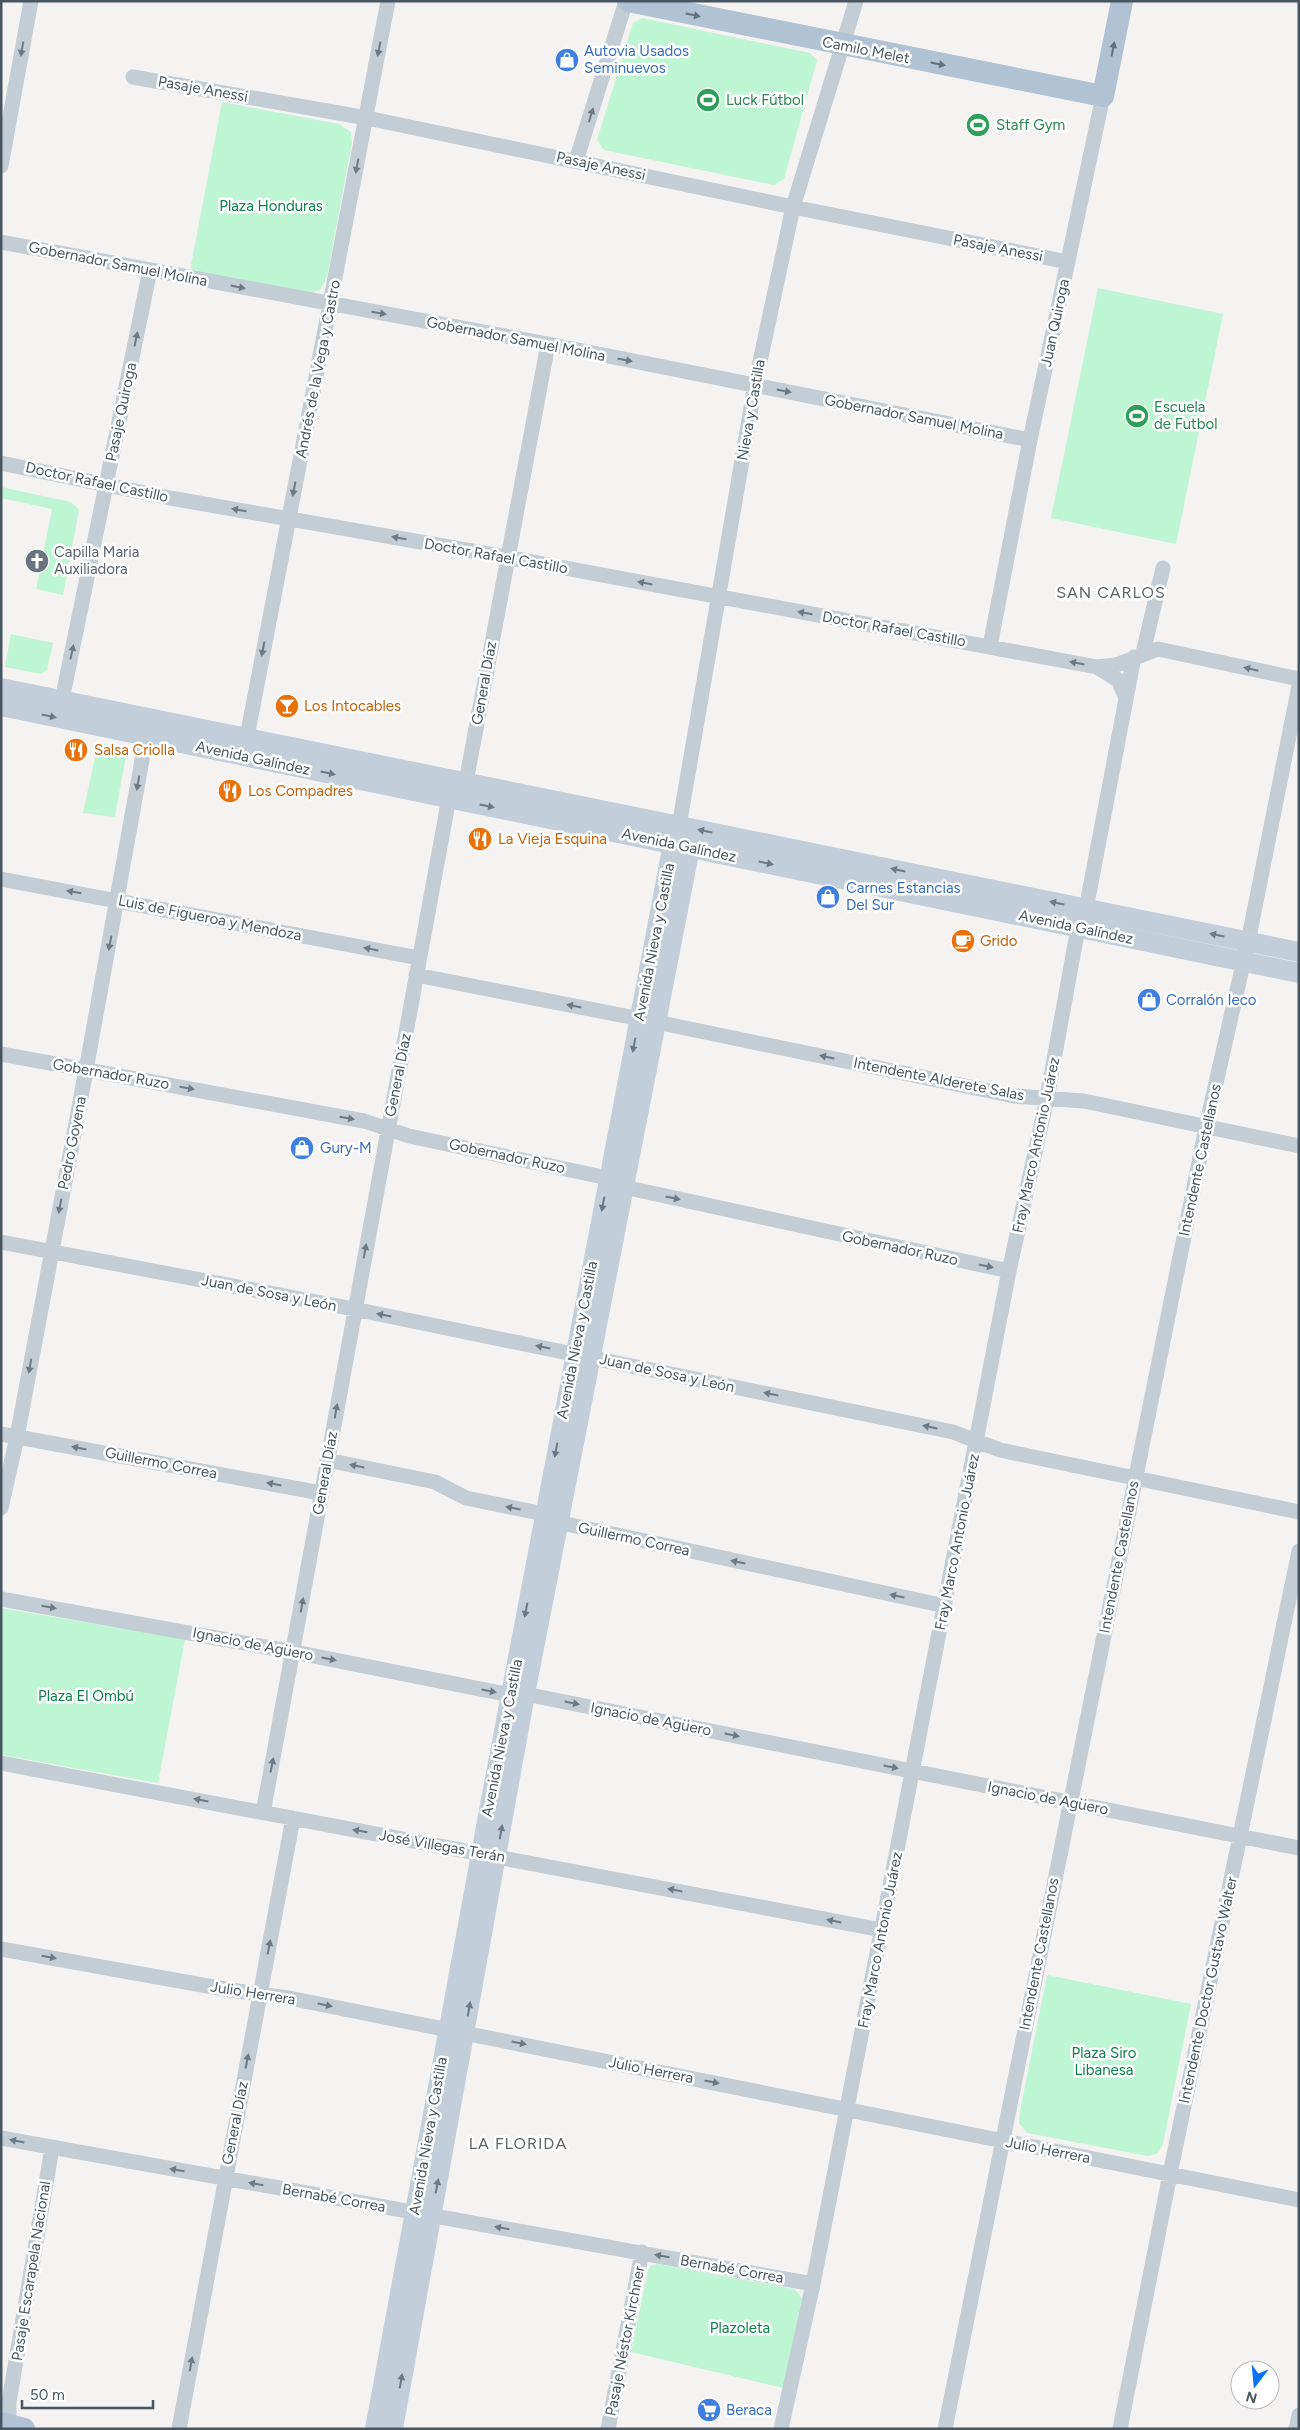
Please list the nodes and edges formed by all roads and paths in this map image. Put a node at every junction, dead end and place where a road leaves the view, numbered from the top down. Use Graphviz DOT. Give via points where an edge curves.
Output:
graph roads {
  1 [pos="31,1"];
  2 [pos="388,1"];
  3 [pos="627,1"];
  4 [pos="856,1"];
  5 [pos="1122,1"];
  6 [pos="842,45"];
  7 [pos="133,77"];
  8 [pos="1103,96"];
  9 [pos="366,118"];
  10 [pos="576,161"];
  11 [pos="1,166"];
  12 [pos="793,207"];
  13 [pos="1,242"];
  14 [pos="1068,262"];
  15 [pos="150,270"];
  16 [pos="331,304"];
  17 [pos="548,344"];
  18 [pos="755,385"];
  19 [pos="1030,440"];
  20 [pos="1,463"];
  21 [pos="106,485"];
  22 [pos="288,519"];
  23 [pos="506,557"];
  24 [pos="1163,568"];
  25 [pos="718,597"];
  26 [pos="990,646"];
  27 [pos="1138,655"];
  28 [pos="1097,667"];
  29 [pos="1299,679"];
  30 [pos="1299,686"];
  31 [pos="1,688"];
  32 [pos="1126,698"];
  33 [pos="62,700"];
  34 [pos="1,706"];
  35 [pos="148,727"];
  36 [pos="247,738"];
  37 [pos="466,782"];
  38 [pos="449,798"];
  39 [pos="681,839"];
  40 [pos="1,879"];
  41 [pos="118,900"];
  42 [pos="1086,909"];
  43 [pos="1078,928"];
  44 [pos="1248,942"];
  45 [pos="1299,952"];
  46 [pos="419,958"];
  47 [pos="1242,961"];
  48 [pos="1299,973"];
  49 [pos="416,975"];
  50 [pos="647,1020"];
  51 [pos="1,1054"];
  52 [pos="86,1070"];
  53 [pos="1046,1098"];
  54 [pos="1206,1128"];
  55 [pos="387,1129"];
  56 [pos="1299,1146"];
  57 [pos="616,1182"];
  58 [pos="1,1242"];
  59 [pos="51,1251"];
  60 [pos="1009,1271"];
  61 [pos="354,1309"];
  62 [pos="582,1355"];
  63 [pos="1,1434"];
  64 [pos="17,1437"];
  65 [pos="977,1441"];
  66 [pos="328,1460"];
  67 [pos="1135,1478"];
  68 [pos="322,1493"];
  69 [pos="1,1508"];
  70 [pos="1299,1512"];
  71 [pos="551,1518"];
  72 [pos="1299,1551"];
  73 [pos="1,1598"];
  74 [pos="945,1606"];
  75 [pos="294,1652"];
  76 [pos="517,1694"];
  77 [pos="1,1763"];
  78 [pos="912,1771"];
  79 [pos="1069,1802"];
  80 [pos="263,1813"];
  81 [pos="293,1818"];
  82 [pos="1239,1836"];
  83 [pos="1299,1848"];
  84 [pos="489,1854"];
  85 [pos="882,1930"];
  86 [pos="1,1949"];
  87 [pos="260,1994"];
  88 [pos="456,2031"];
  89 [pos="848,2108"];
  90 [pos="1,2138"];
  91 [pos="1002,2141"];
  92 [pos="52,2148"];
  93 [pos="1170,2174"];
  94 [pos="225,2178"];
  95 [pos="1299,2200"];
  96 [pos="423,2214"];
  97 [pos="642,2252"];
  98 [pos="813,2284"];
  99 [pos="1299,2414"];
  100 [pos="11,2426"];
  101 [pos="179,2429"];
  102 [pos="375,2429"];
  103 [pos="393,2429"];
  104 [pos="608,2429"];
  105 [pos="781,2429"];
  106 [pos="945,2429"];
  107 [pos="1120,2429"];
  108 [pos="1296,2429"];
  1 -- 11 [label="street, one-way"];
  2 -- 9 [label="street, Andrés de la Vega y Castro, one-way"];
  3 -- 6 [label="main road, Camilo Melet, one-way"];
  10 -- 3 [label="street, one-way"];
  4 -- 6 [label="street, Nieva y Castilla"];
  8 -- 5 [label="main road, Juan Quiroga, one-way"];
  6 -- 8 [label="main road, Camilo Melet, one-way"];
  6 -- 12 [label="street, Nieva y Castilla"];
  7 -- 9 [label="street, Pasaje Anessi"];
  8 -- 14 [label="street, Juan Quiroga"];
  9 -- 10 [label="street, Pasaje Anessi"];
  9 -- 16 [label="street, Andrés de la Vega y Castro, one-way"];
  10 -- 12 [label="street, Pasaje Anessi"];
  12 -- 14 [label="street, Pasaje Anessi"];
  12 -- 18 [label="street, Nieva y Castilla"];
  13 -- 15 [label="street, Gobernador Samuel Molina"];
  14 -- 19 [label="street, Juan Quiroga"];
  15 -- 16 [label="street, Gobernador Samuel Molina, one-way"];
  21 -- 15 [label="street, Pasaje Quiroga, one-way"];
  16 -- 17 [label="street, Gobernador Samuel Molina, one-way"];
  16 -- 22 [label="street, Andrés de la Vega y Castro, one-way"];
  17 -- 18 [label="street, Gobernador Samuel Molina, one-way"];
  17 -- 23 [label="street, General Díaz"];
  18 -- 19 [label="street, Gobernador Samuel Molina, one-way"];
  18 -- 25 [label="street, Nieva y Castilla"];
  19 -- 26 [label="street, Juan Quiroga"];
  20 -- 21 [label="street, Doctor Rafael Castillo"];
  22 -- 21 [label="street, Doctor Rafael Castillo, one-way"];
  33 -- 21 [label="street, Pasaje Quiroga, one-way"];
  23 -- 22 [label="street, Doctor Rafael Castillo, one-way"];
  22 -- 36 [label="street, Andrés de la Vega y Castro, one-way"];
  25 -- 23 [label="street, Doctor Rafael Castillo, one-way"];
  23 -- 37 [label="street, General Díaz"];
  24 -- 27 [label="street, Fray Marco Antonio Juárez"];
  26 -- 25 [label="street, Doctor Rafael Castillo, one-way"];
  25 -- 39 [label="street, Nieva y Castilla"];
  28 -- 26 [label="street, Doctor Rafael Castillo, one-way"];
  27 -- 28 [label="street" via="1116,665"];
  29 -- 27 [label="street, one-way" via="1174,651 1158,649"];
  27 -- 32 [label="street, Fray Marco Antonio Juárez"];
  28 -- 32 [label="street" via="1118,680"];
  30 -- 44 [label="street, Intendente Castellanos"];
  31 -- 33 [label="main road, Avenida Galíndez"];
  32 -- 42 [label="street, Fray Marco Antonio Juárez"];
  33 -- 35 [label="main road, Avenida Galíndez"];
  34 -- 35 [label="main road, Avenida Galíndez, one-way"];
  35 -- 36 [label="main road, Avenida Galíndez"];
  35 -- 38 [label="main road, Avenida Galíndez, one-way"];
  35 -- 41 [label="street, Pedro Goyena, one-way"];
  36 -- 37 [label="main road, Avenida Galíndez"];
  37 -- 38 [label="street"];
  37 -- 39 [label="main road, Avenida Galíndez"];
  38 -- 39 [label="main road, Avenida Galíndez, one-way"];
  38 -- 46 [label="street, General Díaz"];
  42 -- 39 [label="main road, Avenida Galíndez, one-way"];
  39 -- 43 [label="main road, Avenida Galíndez, one-way"];
  39 -- 50 [label="main road, Avenida Nieva y Castilla"];
  41 -- 40 [label="street, Luis de Figueroa y Mendoza, one-way"];
  46 -- 41 [label="street, Luis de Figueroa y Mendoza, one-way"];
  41 -- 52 [label="street, Pedro Goyena, one-way"];
  42 -- 43 [label="street, Fray Marco Antonio Juárez"];
  44 -- 42 [label="main road, Avenida Galíndez, one-way"];
  43 -- 47 [label="main road, Avenida Galíndez"];
  43 -- 53 [label="street, Fray Marco Antonio Juárez"];
  44 -- 45 [label="main road, Avenida Galíndez"];
  44 -- 47 [label="street, Intendente Castellanos"];
  46 -- 49 [label="street, General Díaz"];
  47 -- 48 [label="main road, Avenida Galíndez"];
  47 -- 54 [label="street, Intendente Castellanos"];
  50 -- 49 [label="street, one-way"];
  49 -- 55 [label="street, General Díaz"];
  53 -- 50 [label="street, Intendente Alderete Salas, one-way" via="1014,1096"];
  50 -- 57 [label="main road, Avenida Nieva y Castilla"];
  51 -- 52 [label="street, Gobernador Ruzo"];
  52 -- 55 [label="street, Gobernador Ruzo, one-way" via="364,1121"];
  52 -- 59 [label="street, Pedro Goyena, one-way"];
  53 -- 54 [label="street, Intendente Alderete Salas" via="1084,1101"];
  53 -- 60 [label="street, Fray Marco Antonio Juárez"];
  54 -- 56 [label="street, Intendente Alderete Salas"];
  54 -- 67 [label="street, Intendente Castellanos"];
  55 -- 57 [label="street, Gobernador Ruzo"];
  61 -- 55 [label="street, General Díaz, one-way"];
  57 -- 60 [label="street, Gobernador Ruzo, one-way"];
  57 -- 62 [label="main road, Avenida Nieva y Castilla"];
  58 -- 59 [label="street, Juan de Sosa y León"];
  59 -- 61 [label="street, Juan de Sosa y León"];
  59 -- 64 [label="street, Pedro Goyena, one-way"];
  60 -- 65 [label="street, Fray Marco Antonio Juárez"];
  62 -- 61 [label="street, Juan de Sosa y León, one-way"];
  66 -- 61 [label="street, General Díaz, one-way"];
  65 -- 62 [label="street, Juan de Sosa y León, one-way" via="953,1432"];
  62 -- 71 [label="main road, Avenida Nieva y Castilla"];
  63 -- 64 [label="street, Guillermo Correa"];
  68 -- 64 [label="street, Guillermo Correa, one-way"];
  64 -- 69 [label="street, Pedro Goyena"];
  65 -- 67 [label="street, Juan de Sosa y León" via="1000,1450"];
  65 -- 74 [label="street, Fray Marco Antonio Juárez"];
  66 -- 68 [label="street, General Díaz"];
  71 -- 66 [label="street, Guillermo Correa, one-way" via="466,1498 435,1482"];
  67 -- 70 [label="street, Juan de Sosa y León"];
  67 -- 79 [label="street, Intendente Castellanos"];
  75 -- 68 [label="street, General Díaz, one-way"];
  74 -- 71 [label="street, Guillermo Correa, one-way"];
  71 -- 76 [label="main road, Avenida Nieva y Castilla"];
  72 -- 82 [label="street, Intendente Doctor Gustavo Walter"];
  73 -- 75 [label="street, Ignacio de Agüero, one-way"];
  74 -- 78 [label="street, Fray Marco Antonio Juárez"];
  75 -- 76 [label="street, Ignacio de Agüero, one-way"];
  80 -- 75 [label="street, General Díaz, one-way"];
  76 -- 78 [label="street, Ignacio de Agüero, one-way"];
  76 -- 84 [label="main road, Avenida Nieva y Castilla"];
  80 -- 77 [label="street, José Villegas Terán, one-way"];
  78 -- 79 [label="street, Ignacio de Agüero"];
  78 -- 85 [label="street, Fray Marco Antonio Juárez"];
  79 -- 82 [label="street, Ignacio de Agüero"];
  79 -- 91 [label="street, Intendente Castellanos"];
  80 -- 81 [label="street, José Villegas Terán"];
  84 -- 81 [label="street, José Villegas Terán, one-way"];
  87 -- 81 [label="street, General Díaz, one-way"];
  82 -- 83 [label="street, Ignacio de Agüero"];
  82 -- 93 [label="street, Intendente Doctor Gustavo Walter"];
  85 -- 84 [label="street, José Villegas Terán, one-way"];
  84 -- 88 [label="main road, Avenida Nieva y Castilla"];
  85 -- 89 [label="street, Fray Marco Antonio Juárez"];
  86 -- 87 [label="street, Julio Herrera, one-way"];
  87 -- 88 [label="street, Julio Herrera, one-way"];
  94 -- 87 [label="street, General Díaz, one-way"];
  88 -- 89 [label="street, Julio Herrera, one-way"];
  88 -- 96 [label="main road, Avenida Nieva y Castilla"];
  89 -- 91 [label="street, Julio Herrera"];
  89 -- 98 [label="street, Fray Marco Antonio Juárez"];
  92 -- 90 [label="street, Bernabé Correa, one-way"];
  91 -- 93 [label="street, Julio Herrera"];
  91 -- 106 [label="street, Intendente Castellanos"];
  94 -- 92 [label="street, Bernabé Correa, one-way"];
  92 -- 100 [label="street, Pasaje Escarapela Nacional" via="9,2402"];
  93 -- 95 [label="street, Julio Herrera"];
  93 -- 107 [label="street, Intendente Doctor Gustavo Walter"];
  96 -- 94 [label="street, Bernabé Correa, one-way"];
  101 -- 94 [label="street, General Díaz, one-way"];
  97 -- 96 [label="street, Bernabé Correa, one-way"];
  96 -- 102 [label="main road, Avenida Nieva y Castilla"];
  103 -- 96 [label="main road, Avenida Nieva y Castilla, one-way"];
  98 -- 97 [label="street, Bernabé Correa, one-way"];
  97 -- 104 [label="street, Pasaje Néstor Kirchner"];
  98 -- 105 [label="street, Fray Marco Antonio Juárez"];
  99 -- 108 [label="street"];
}
